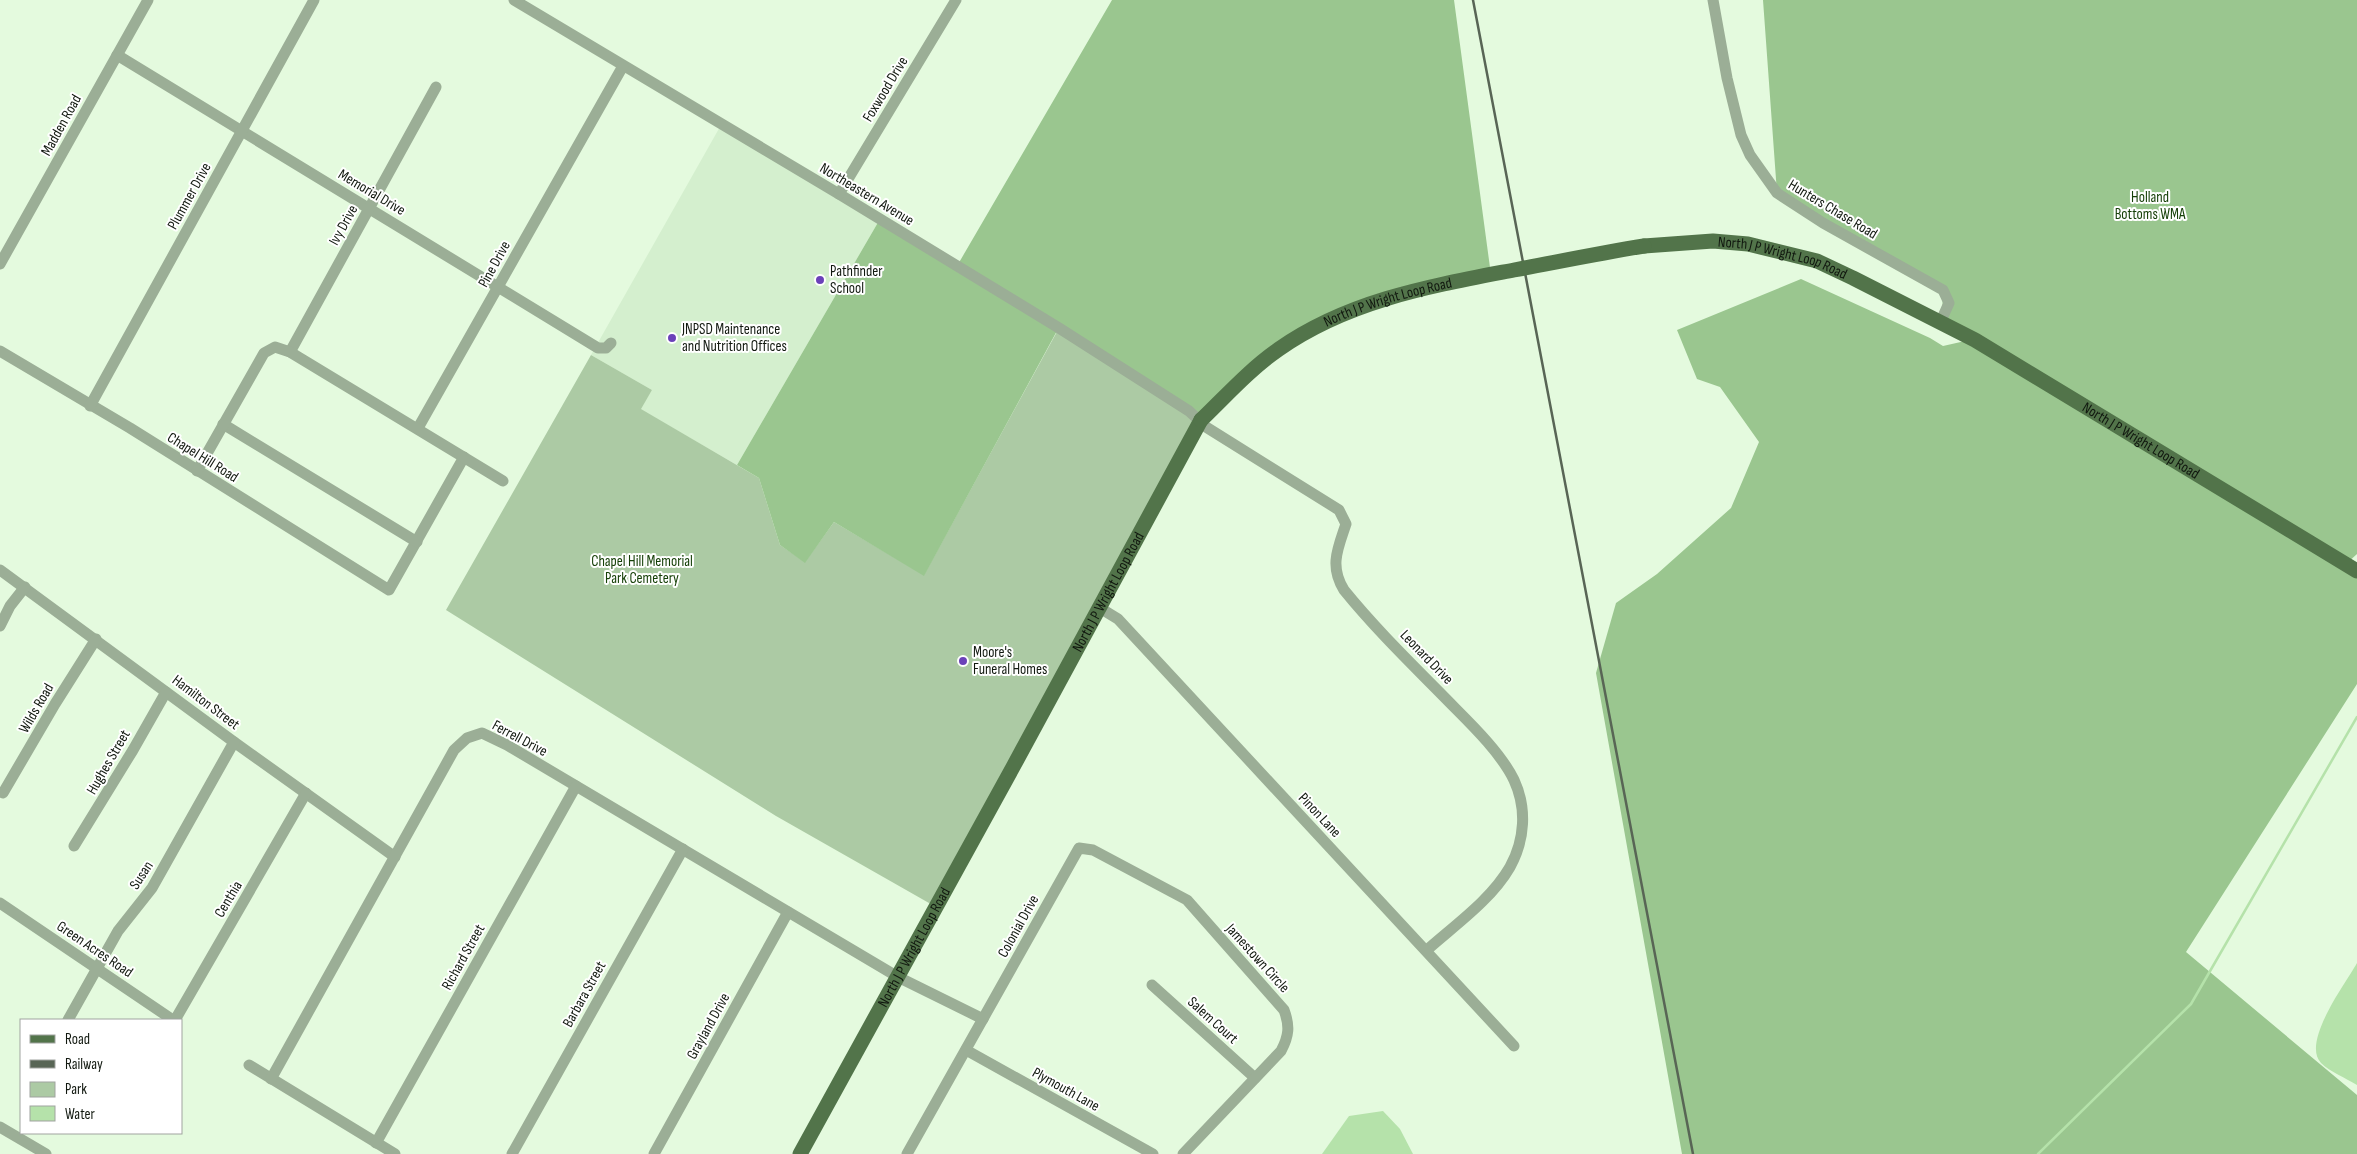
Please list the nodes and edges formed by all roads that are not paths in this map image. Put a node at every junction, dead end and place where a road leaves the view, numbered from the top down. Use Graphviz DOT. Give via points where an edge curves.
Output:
graph roads {
  1 [pos="148,0"];
  2 [pos="314,0"];
  3 [pos="514,0"];
  4 [pos="956,0"];
  5 [pos="1712,0"];
  6 [pos="117,56"];
  7 [pos="623,66"];
  8 [pos="436,87"];
  9 [pos="242,131"];
  10 [pos="839,194"];
  11 [pos="369,208"];
  12 [pos="0,264"];
  13 [pos="499,286"];
  14 [pos="1940,323"];
  15 [pos="611,343"];
  16 [pos="0,350"];
  17 [pos="290,352"];
  18 [pos="90,406"];
  19 [pos="1201,420"];
  20 [pos="223,424"];
  21 [pos="418,428"];
  22 [pos="464,457"];
  23 [pos="197,471"];
  24 [pos="503,480"];
  25 [pos="416,542"];
  26 [pos="0,570"];
  27 [pos="2357,571"];
  28 [pos="25,587"];
  29 [pos="1100,608"];
  30 [pos="0,626"];
  31 [pos="96,639"];
  32 [pos="166,692"];
  33 [pos="234,742"];
  34 [pos="576,786"];
  35 [pos="3,793"];
  36 [pos="306,793"];
  37 [pos="74,846"];
  38 [pos="1079,848"];
  39 [pos="683,849"];
  40 [pos="395,857"];
  41 [pos="0,903"];
  42 [pos="788,912"];
  43 [pos="1426,950"];
  44 [pos="97,967"];
  45 [pos="898,977"];
  46 [pos="1152,985"];
  47 [pos="69,1019"];
  48 [pos="173,1019"];
  49 [pos="175,1019"];
  50 [pos="983,1019"];
  51 [pos="1514,1046"];
  52 [pos="966,1050"];
  53 [pos="249,1065"];
  54 [pos="1255,1078"];
  55 [pos="271,1079"];
  56 [pos="0,1127"];
  57 [pos="376,1143"];
  58 [pos="46,1154"];
  59 [pos="395,1154"];
  60 [pos="512,1154"];
  61 [pos="654,1154"];
  62 [pos="800,1154"];
  63 [pos="907,1154"];
  64 [pos="1152,1154"];
  65 [pos="1182,1154"];
  1 -- 6 [label="street, Madden Road"];
  2 -- 9 [label="street, Plummer Drive"];
  3 -- 7 [label="street, Northeastern Avenue"];
  4 -- 10 [label="street, Foxwood Drive"];
  5 -- 14 [label="street, Hunters Chase Road" via="1741,135 1761,173 1777,193 1806,213 1943,290 1949,303"];
  6 -- 9 [label="street, Memorial Drive"];
  6 -- 12 [label="street, Madden Road"];
  7 -- 10 [label="street, Northeastern Avenue"];
  7 -- 13 [label="street, Pine Drive"];
  8 -- 11 [label="street, Ivy Drive"];
  9 -- 11 [label="street, Memorial Drive"];
  9 -- 18 [label="street, Plummer Drive"];
  10 -- 19 [label="street, Northeastern Avenue" via="1059,328"];
  11 -- 13 [label="street, Memorial Drive"];
  11 -- 17 [label="street, Ivy Drive"];
  13 -- 15 [label="street, Memorial Drive" via="598,348 606,348"];
  13 -- 21 [label="street, Pine Drive"];
  14 -- 19 [label="main road, North J P Wright Loop Road, bridge" via="1817,261 1748,244 1713,241 1644,246 1407,291 1345,312 1278,349 1254,367"];
  14 -- 27 [label="main road, North J P Wright Loop Road" via="1975,340"];
  16 -- 18 [label="street, Chapel Hill Road"];
  17 -- 20 [label="street" via="275,347 264,353"];
  17 -- 21 [label="street"];
  18 -- 23 [label="street, Chapel Hill Road"];
  19 -- 29 [label="main road, North J P Wright Loop Road"];
  19 -- 43 [label="street, Leonard Drive" via="1206,427 1340,510 1346,524 1335,562 1344,590 1472,726 1514,780 1520,795 1523,826 1510,866 1492,891"];
  20 -- 23 [label="street"];
  20 -- 25 [label="street"];
  21 -- 22 [label="street"];
  22 -- 24 [label="street"];
  22 -- 25 [label="street"];
  23 -- 25 [label="street, Chapel Hill Road" via="390,590"];
  26 -- 28 [label="street, Hamilton Street"];
  28 -- 30 [label="street"];
  28 -- 31 [label="street, Hamilton Street"];
  29 -- 43 [label="street, Pinon Lane" via="1118,619"];
  29 -- 45 [label="main road, North J P Wright Loop Road"];
  31 -- 32 [label="street, Hamilton Street"];
  31 -- 35 [label="street, Wilds Road"];
  32 -- 33 [label="street, Hamilton Street"];
  32 -- 37 [label="street, Hughes Street"];
  33 -- 36 [label="street, Hamilton Street"];
  33 -- 44 [label="street, Susan" via="152,888 118,931"];
  34 -- 39 [label="street, Ferrell Drive"];
  34 -- 40 [label="street, Ferrell Drive" via="495,738 482,733 473,735 454,750"];
  34 -- 57 [label="street, Richard Street"];
  36 -- 40 [label="street, Hamilton Street"];
  36 -- 49 [label="street, Centhia"];
  38 -- 50 [label="street, Colonial Drive"];
  38 -- 54 [label="street, Jamestown Circle" via="1093,850 1187,900 1284,1010 1288,1038 1281,1051"];
  39 -- 42 [label="street, Ferrell Drive"];
  39 -- 60 [label="street, Barbara Street"];
  40 -- 55 [label="street, Ferrell Drive"];
  41 -- 44 [label="street, Green Acres Road"];
  42 -- 45 [label="street, Ferrell Drive"];
  42 -- 61 [label="street, Grayland Drive"];
  43 -- 51 [label="street, Pinon Lane"];
  44 -- 47 [label="street, Susan"];
  44 -- 48 [label="street, Green Acres Road"];
  45 -- 50 [label="street"];
  45 -- 62 [label="main road, North J P Wright Loop Road"];
  46 -- 54 [label="street, Salem Court"];
  50 -- 52 [label="street, Colonial Drive"];
  52 -- 63 [label="street, Colonial Drive"];
  52 -- 64 [label="street, Plymouth Lane"];
  53 -- 55 [label="street"];
  54 -- 65 [label="street, Jamestown Circle"];
  55 -- 57 [label="street"];
  56 -- 58 [label="street"];
  57 -- 59 [label="street"];
}
